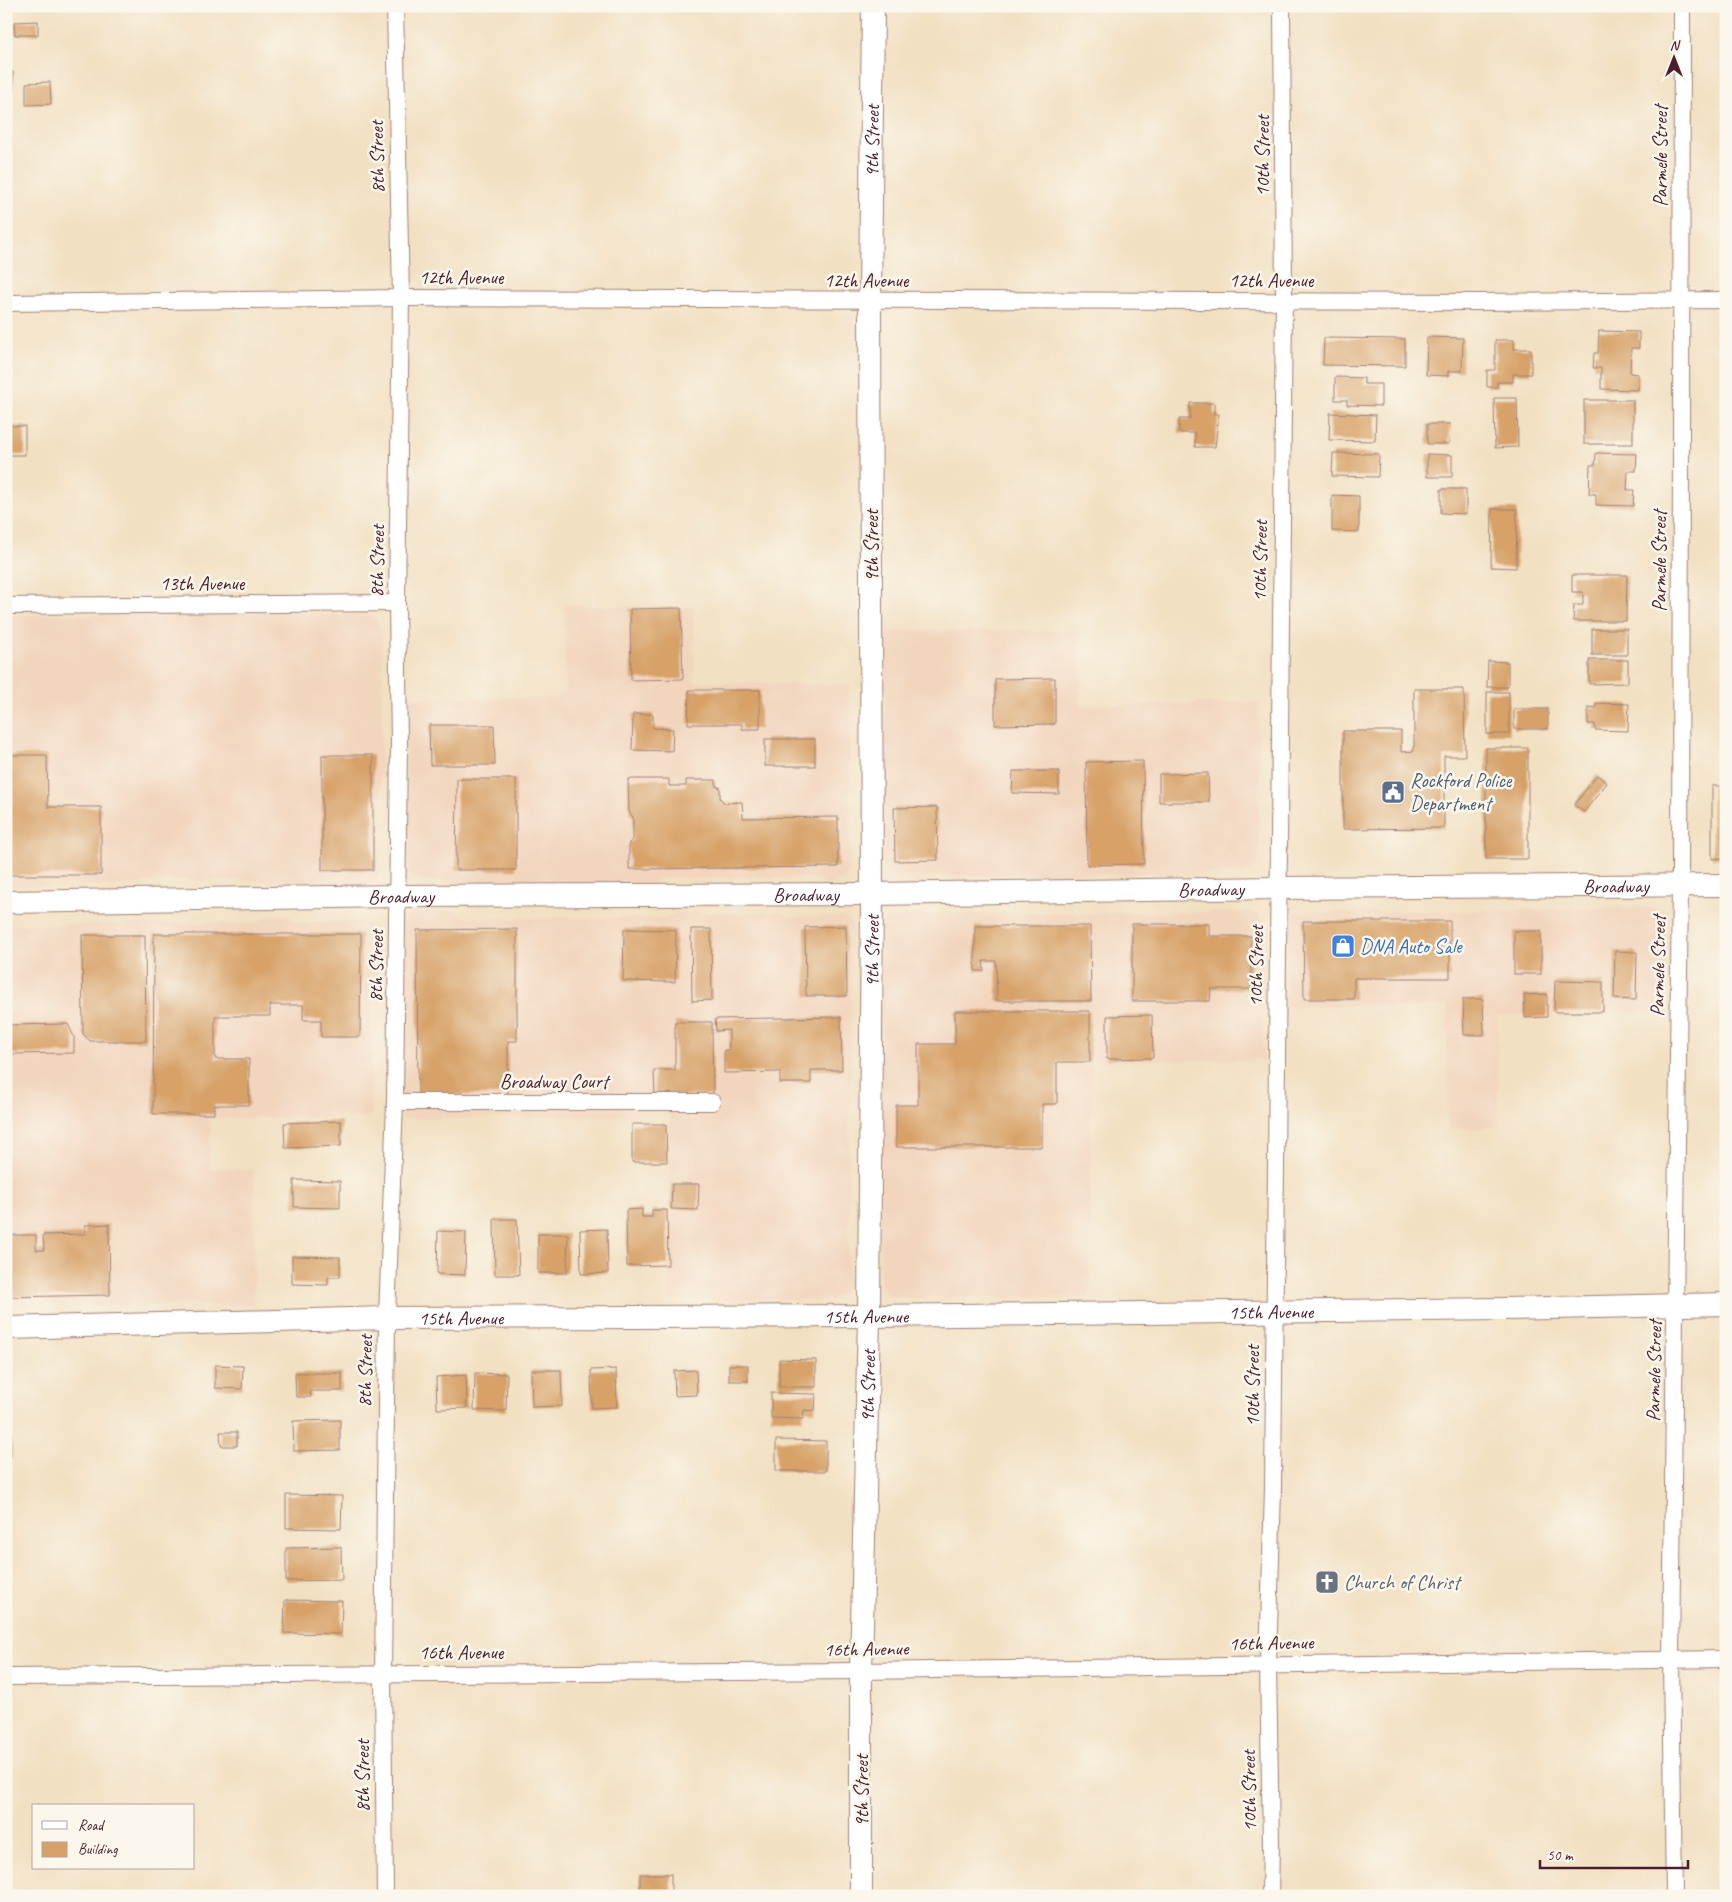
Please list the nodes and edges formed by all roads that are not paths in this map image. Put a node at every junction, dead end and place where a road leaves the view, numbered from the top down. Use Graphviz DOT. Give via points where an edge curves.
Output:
graph roads {
  1 [pos="395,6"];
  2 [pos="873,6"];
  3 [pos="1282,6"];
  4 [pos="1682,6"];
  5 [pos="401,298"];
  6 [pos="1680,300"];
  7 [pos="1726,300"];
  8 [pos="870,301"];
  9 [pos="1284,301"];
  10 [pos="6,304"];
  11 [pos="398,603"];
  12 [pos="6,606"];
  13 [pos="1680,885"];
  14 [pos="1726,885"];
  15 [pos="1278,888"];
  16 [pos="872,894"];
  17 [pos="398,896"];
  18 [pos="6,902"];
  19 [pos="395,1102"];
  20 [pos="712,1102"];
  21 [pos="1726,1304"];
  22 [pos="1676,1305"];
  23 [pos="1273,1310"];
  24 [pos="869,1316"];
  25 [pos="387,1318"];
  26 [pos="6,1328"];
  27 [pos="1671,1659"];
  28 [pos="1726,1659"];
  29 [pos="1268,1664"];
  30 [pos="861,1671"];
  31 [pos="383,1674"];
  32 [pos="6,1677"];
  33 [pos="384,1896"];
  34 [pos="862,1896"];
  35 [pos="1270,1896"];
  36 [pos="1674,1896"];
  1 -- 5 [label="street, 8th Street"];
  2 -- 8 [label="street, 9th Street"];
  3 -- 9 [label="street, 10th Street"];
  4 -- 6 [label="street, Parmele Street"];
  5 -- 8 [label="street, 12th Avenue"];
  5 -- 10 [label="street, 12th Avenue"];
  5 -- 11 [label="street, 8th Street"];
  6 -- 7 [label="street, 12th Avenue"];
  6 -- 9 [label="street, 12th Avenue"];
  6 -- 13 [label="street, Parmele Street"];
  8 -- 9 [label="street, 12th Avenue"];
  8 -- 16 [label="street, 9th Street"];
  9 -- 15 [label="street, 10th Street"];
  11 -- 12 [label="street, 13th Avenue"];
  11 -- 17 [label="street, 8th Street"];
  13 -- 14 [label="street, Broadway"];
  13 -- 15 [label="street, Broadway"];
  13 -- 22 [label="street, Parmele Street"];
  15 -- 16 [label="street, Broadway"];
  15 -- 23 [label="street, 10th Street"];
  16 -- 17 [label="street, Broadway"];
  16 -- 24 [label="street, 9th Street"];
  17 -- 18 [label="street, Broadway"];
  17 -- 19 [label="street, 8th Street"];
  19 -- 20 [label="street, Broadway Court"];
  19 -- 25 [label="street, 8th Street"];
  21 -- 22 [label="street, 15th Avenue"];
  22 -- 23 [label="street, 15th Avenue"];
  22 -- 27 [label="street, Parmele Street"];
  23 -- 24 [label="street, 15th Avenue"];
  23 -- 29 [label="street, 10th Street" via="1273,1488"];
  24 -- 25 [label="street, 15th Avenue"];
  24 -- 30 [label="street, 9th Street"];
  25 -- 26 [label="street, 15th Avenue"];
  25 -- 31 [label="street, 8th Street"];
  27 -- 28 [label="street, 16th Avenue"];
  27 -- 29 [label="street, 16th Avenue"];
  27 -- 36 [label="street, Parmele Street"];
  29 -- 30 [label="street, 16th Avenue"];
  29 -- 35 [label="street, 10th Street"];
  30 -- 31 [label="street, 16th Avenue"];
  30 -- 34 [label="street, 9th Street"];
  31 -- 32 [label="street, 16th Avenue"];
  31 -- 33 [label="street, 8th Street"];
}
